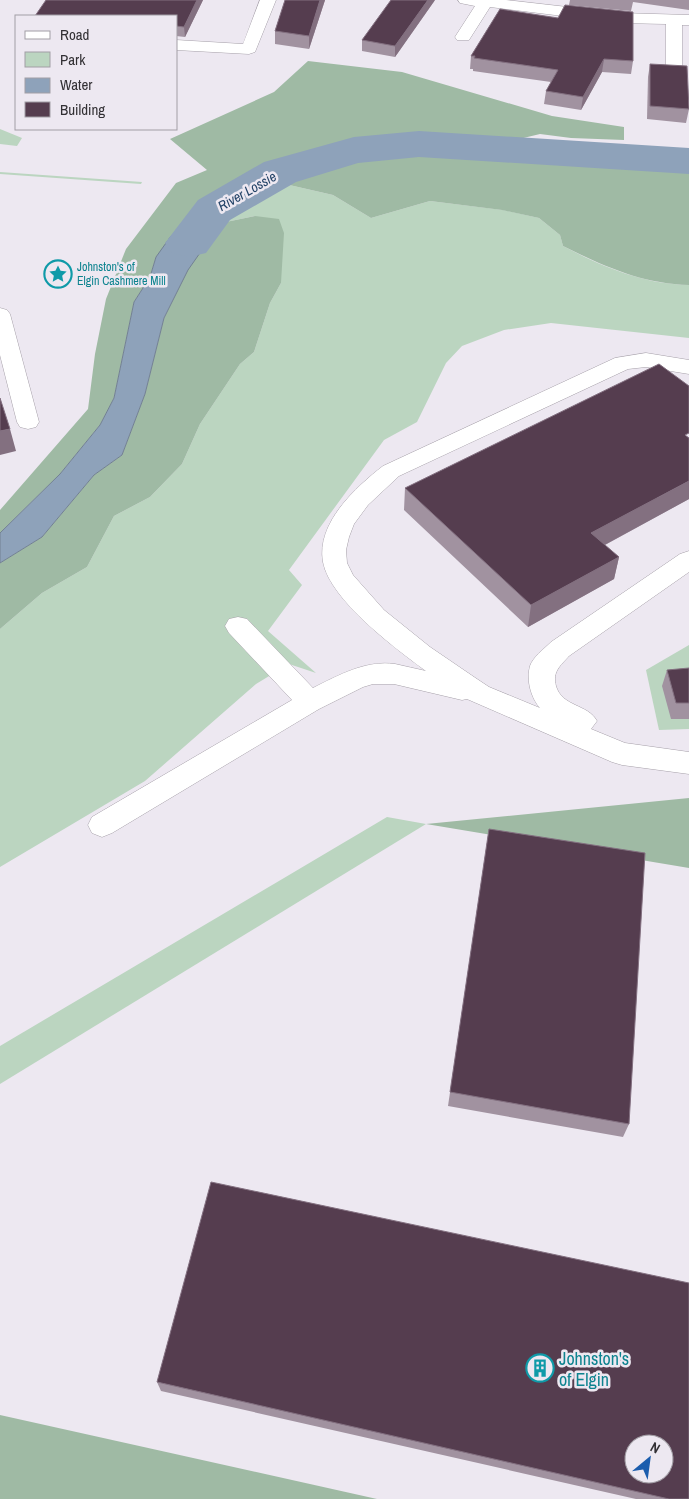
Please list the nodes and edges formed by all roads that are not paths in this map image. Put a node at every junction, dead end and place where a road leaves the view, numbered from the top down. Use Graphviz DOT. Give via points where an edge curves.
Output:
graph roads {
  1 [pos="268,0"];
  2 [pos="466,0"];
  3 [pos="485,2"];
  4 [pos="540,5"];
  5 [pos="682,20"];
  6 [pos="463,37"];
  7 [pos="178,45"];
  8 [pos="674,69"];
  9 [pos="0,314"];
  10 [pos="689,367"];
  11 [pos="28,422"];
  12 [pos="689,560"];
  13 [pos="238,626"];
  14 [pos="480,694"];
  15 [pos="310,702"];
  16 [pos="661,759"];
  17 [pos="689,763"];
  18 [pos="102,825"];
  1 -- 7 [label="street" via="249,49"];
  2 -- 3 [label="street"];
  3 -- 4 [label="street"];
  3 -- 6 [label="street"];
  4 -- 5 [label="street" via="620,18"];
  5 -- 8 [label="street"];
  9 -- 11 [label="street"];
  10 -- 14 [label="street" via="646,360 623,363 391,471 373,484 338,530 333,549 335,565 344,583 392,631 458,682"];
  12 -- 16 [label="street" via="560,649 543,666 542,683 546,696 555,707"];
  13 -- 15 [label="street"];
  14 -- 15 [label="street" via="394,674 373,674 355,679"];
  14 -- 16 [label="street" via="622,754"];
  15 -- 18 [label="street"];
  16 -- 17 [label="street"];
}
